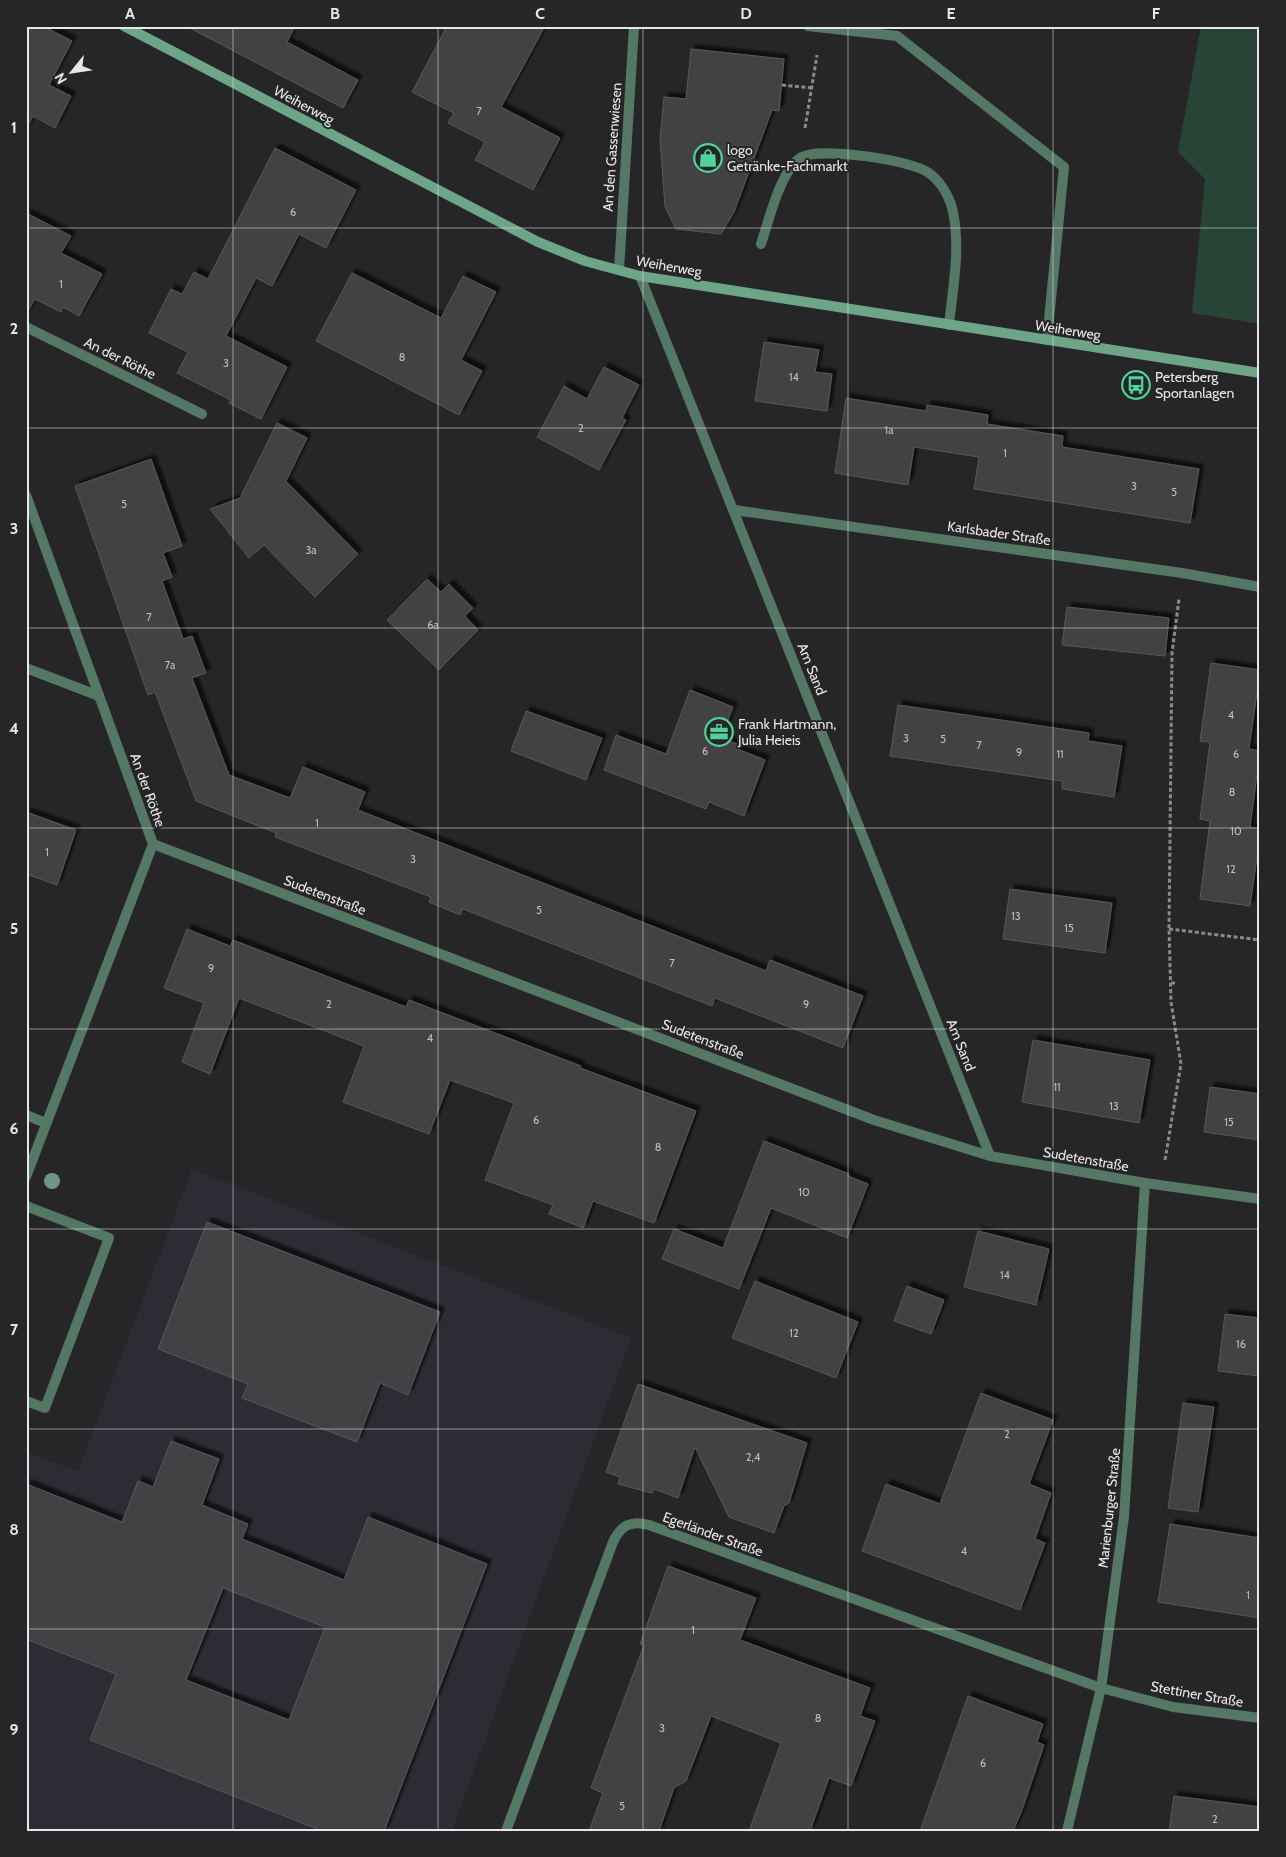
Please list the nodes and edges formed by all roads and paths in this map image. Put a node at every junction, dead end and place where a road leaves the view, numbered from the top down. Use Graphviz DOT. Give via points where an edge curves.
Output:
graph roads {
  1 [pos="124,26"];
  2 [pos="634,26"];
  3 [pos="808,26"];
  4 [pos="822,28"];
  5 [pos="782,85"];
  6 [pos="812,88"];
  7 [pos="800,158"];
  8 [pos="761,244"];
  9 [pos="619,270"];
  10 [pos="640,276"];
  11 [pos="948,325"];
  12 [pos="26,327"];
  13 [pos="1047,340"];
  14 [pos="1260,374"];
  15 [pos="202,414"];
  16 [pos="26,495"];
  17 [pos="734,510"];
  18 [pos="1260,587"];
  19 [pos="1176,624"];
  20 [pos="26,668"];
  21 [pos="99,696"];
  22 [pos="153,844"];
  23 [pos="1170,930"];
  24 [pos="1260,940"];
  25 [pos="1171,983"];
  26 [pos="1177,983"];
  27 [pos="26,1115"];
  28 [pos="46,1123"];
  29 [pos="990,1156"];
  30 [pos="26,1177"];
  31 [pos="1145,1183"];
  32 [pos="1161,1185"];
  33 [pos="1260,1199"];
  34 [pos="26,1206"];
  35 [pos="26,1401"];
  36 [pos="1101,1688"];
  37 [pos="1260,1718"];
  38 [pos="506,1831"];
  39 [pos="1067,1831"];
  1 -- 9 [label="main road, Weiherweg" via="538,242 585,261"];
  2 -- 9 [label="street, An den Gassenwiesen"];
  3 -- 4 [label="street"];
  4 -- 6 [label="path"];
  4 -- 13 [label="street" via="897,36 1064,167"];
  5 -- 6 [label="path"];
  6 -- 7 [label="path"];
  7 -- 8 [label="street" via="787,171"];
  7 -- 11 [label="street" via="815,152 910,163 929,172 940,184 950,203 957,238"];
  9 -- 10 [label="main road, Weiherweg"];
  10 -- 11 [label="main road, Weiherweg"];
  10 -- 17 [label="street, Am Sand"];
  11 -- 13 [label="main road, Weiherweg"];
  12 -- 15 [label="street, An der Röthe"];
  13 -- 14 [label="main road, Weiherweg"];
  16 -- 21 [label="street, An der Röthe"];
  17 -- 18 [label="street, Karlsbader Straße" via="1182,573"];
  17 -- 29 [label="street, Am Sand"];
  19 -- 23 [label="path" via="1172,653"];
  20 -- 21 [label="street"];
  21 -- 22 [label="street, An der Röthe"];
  22 -- 28 [label="street, An der Röthe"];
  22 -- 29 [label="street, Sudetenstraße" via="874,1120"];
  23 -- 24 [label="path"];
  23 -- 25 [label="path"];
  25 -- 26 [label="path"];
  25 -- 32 [label="path" via="1181,1064"];
  27 -- 28 [label="street"];
  28 -- 30 [label="street, An der Röthe"];
  29 -- 31 [label="street, Sudetenstraße"];
  31 -- 32 [label="street, Sudetenstraße"];
  31 -- 36 [label="street, Marienburger Straße" via="1124,1517"];
  32 -- 33 [label="street, Sudetenstraße"];
  34 -- 35 [label="street" via="109,1238 45,1408"];
  36 -- 37 [label="street, Stettiner Straße" via="1172,1707"];
  36 -- 38 [label="street, Egerländer Straße" via="649,1525 639,1522 628,1524 619,1530 613,1542"];
  36 -- 39 [label="street, Marienburger Straße"];
}
